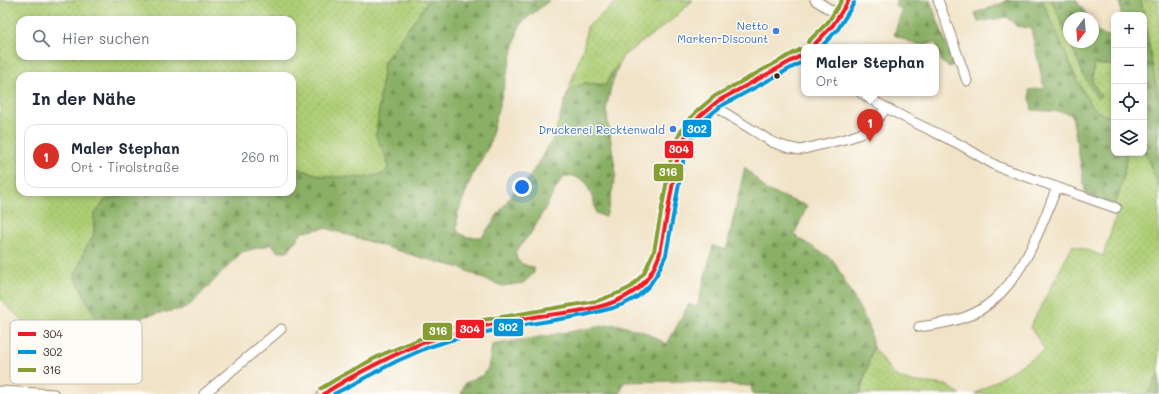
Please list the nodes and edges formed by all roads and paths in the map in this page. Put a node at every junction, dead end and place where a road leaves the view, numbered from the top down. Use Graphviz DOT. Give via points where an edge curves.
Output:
graph roads {
  1 [pos="815,0"];
  2 [pos="849,0"];
  3 [pos="938,0"];
  4 [pos="840,16"];
  5 [pos="815,44"];
  6 [pos="801,56"];
  7 [pos="967,81"];
  8 [pos="866,96"];
  9 [pos="718,101"];
  10 [pos="886,108"];
  11 [pos="1057,187"];
  12 [pos="1116,208"];
  13 [pos="281,328"];
  14 [pos="919,328"];
  15 [pos="0,391"];
  16 [pos="54,394"];
  17 [pos="204,394"];
  18 [pos="324,394"];
  1 -- 4 [label="street"];
  2 -- 4 [label="main road"];
  3 -- 7 [label="street"];
  4 -- 5 [label="main road"];
  6 -- 9 [label="main road"];
  8 -- 10 [label="street"];
  9 -- 10 [label="street" via="722,110 772,142 800,150 860,134 873,125"];
  9 -- 18 [label="main road" via="697,118 683,139 676,161 659,258 649,277 634,292 613,302 592,307 448,334 400,353 349,378"];
  10 -- 11 [label="street" via="985,160"];
  11 -- 12 [label="street"];
  11 -- 14 [label="street" via="1030,252 1002,292 980,310 968,316"];
  13 -- 17 [label="street"];
  15 -- 16 [label="street"];
}
